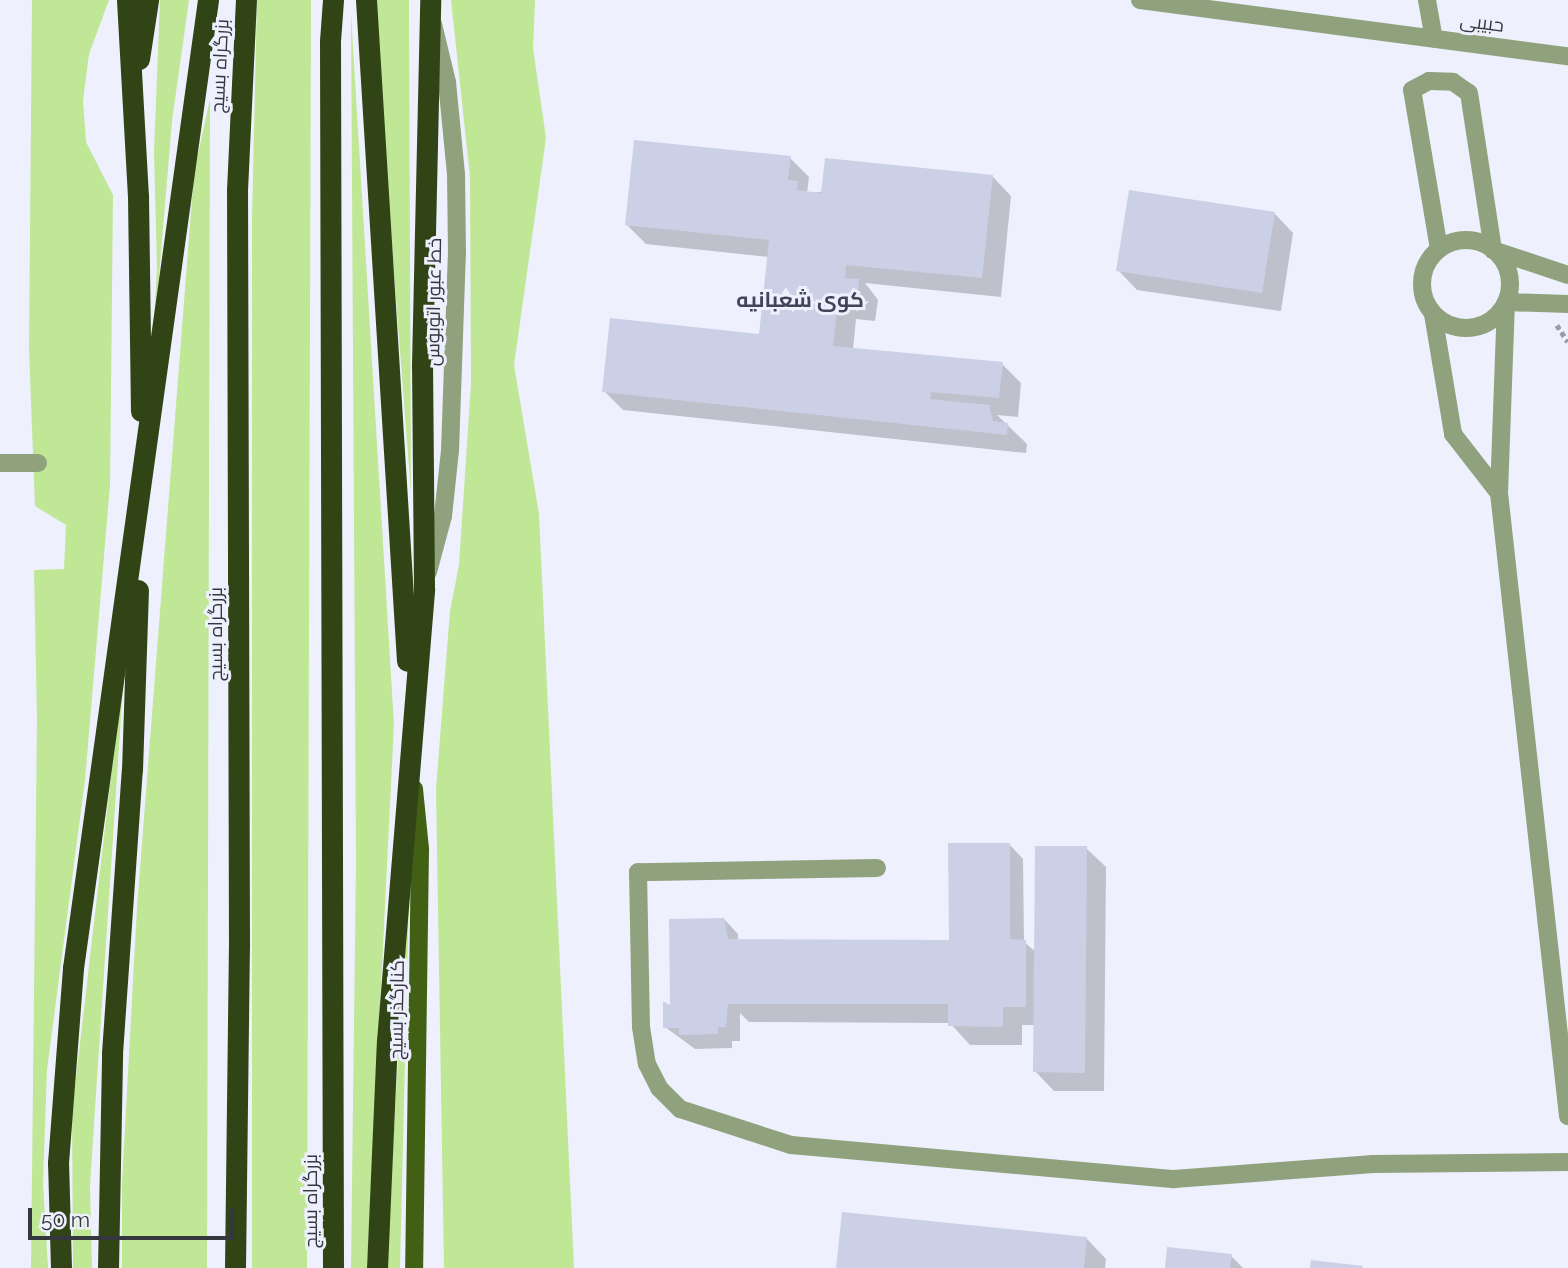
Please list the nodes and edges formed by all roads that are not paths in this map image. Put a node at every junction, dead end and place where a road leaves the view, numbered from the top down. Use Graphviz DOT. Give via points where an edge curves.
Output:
graph roads {
  1 [pos="127,0"];
  2 [pos="148,0"];
  3 [pos="208,0"];
  4 [pos="246,0"];
  5 [pos="333,0"];
  6 [pos="366,0"];
  7 [pos="1140,0"];
  8 [pos="1427,0"];
  9 [pos="430,8"];
  10 [pos="1434,38"];
  11 [pos="1568,56"];
  12 [pos="132,110"];
  13 [pos="1439,249"];
  14 [pos="1493,250"];
  15 [pos="1568,275"];
  16 [pos="1506,302"];
  17 [pos="1568,304"];
  18 [pos="1433,314"];
  19 [pos="0,463"];
  20 [pos="38,463"];
  21 [pos="142,481"];
  22 [pos="1499,493"];
  23 [pos="424,589"];
  24 [pos="411,754"];
  25 [pos="877,868"];
  26 [pos="1568,1116"];
  27 [pos="1568,1162"];
  28 [pos="61,1268"];
  29 [pos="108,1268"];
  30 [pos="235,1268"];
  31 [pos="333,1268"];
  32 [pos="377,1268"];
  33 [pos="414,1268"];
  1 -- 12 [label="highway"];
  2 -- 12 [label="highway"];
  3 -- 21 [label="highway"];
  4 -- 30 [label="highway, بزرگراه بسیج" via="237,190"];
  5 -- 31 [label="highway, بزرگراه بسیج"];
  6 -- 24 [label="highway" via="383,301 399,480"];
  7 -- 10 [label="street, حبیبی"];
  8 -- 10 [label="street"];
  9 -- 23 [label="highway" via="422,365"];
  9 -- 23 [label="street, خط عبور اتوبوس" via="447,82 456,174 457,254 450,451 443,516"];
  10 -- 11 [label="street, حبیبی"];
  12 -- 21 [label="highway"];
  13 -- 14 [label="street" via="1466,240"];
  13 -- 14 [label="street" via="1412,90 1429,81 1452,82 1469,93"];
  13 -- 18 [label="street" via="1423,273 1423,295"];
  14 -- 15 [label="street"];
  14 -- 16 [label="street" via="1509,274"];
  16 -- 17 [label="street"];
  16 -- 18 [label="street" via="1499,315 1473,328 1458,328"];
  16 -- 22 [label="street"];
  18 -- 22 [label="street" via="1453,434"];
  19 -- 20 [label="street"];
  21 -- 28 [label="highway" via="62,1064 58,1163"];
  21 -- 29 [label="highway" via="132,769 112,1053"];
  22 -- 26 [label="street"];
  23 -- 24 [label="highway"];
  24 -- 32 [label="highway" via="388,1014"];
  24 -- 33 [label="main road, کنارگذر بسیج" via="420,849"];
  25 -- 27 [label="street" via="638,872 641,1027 647,1064 659,1088 680,1110 791,1145 1174,1179 1373,1164"];
}
